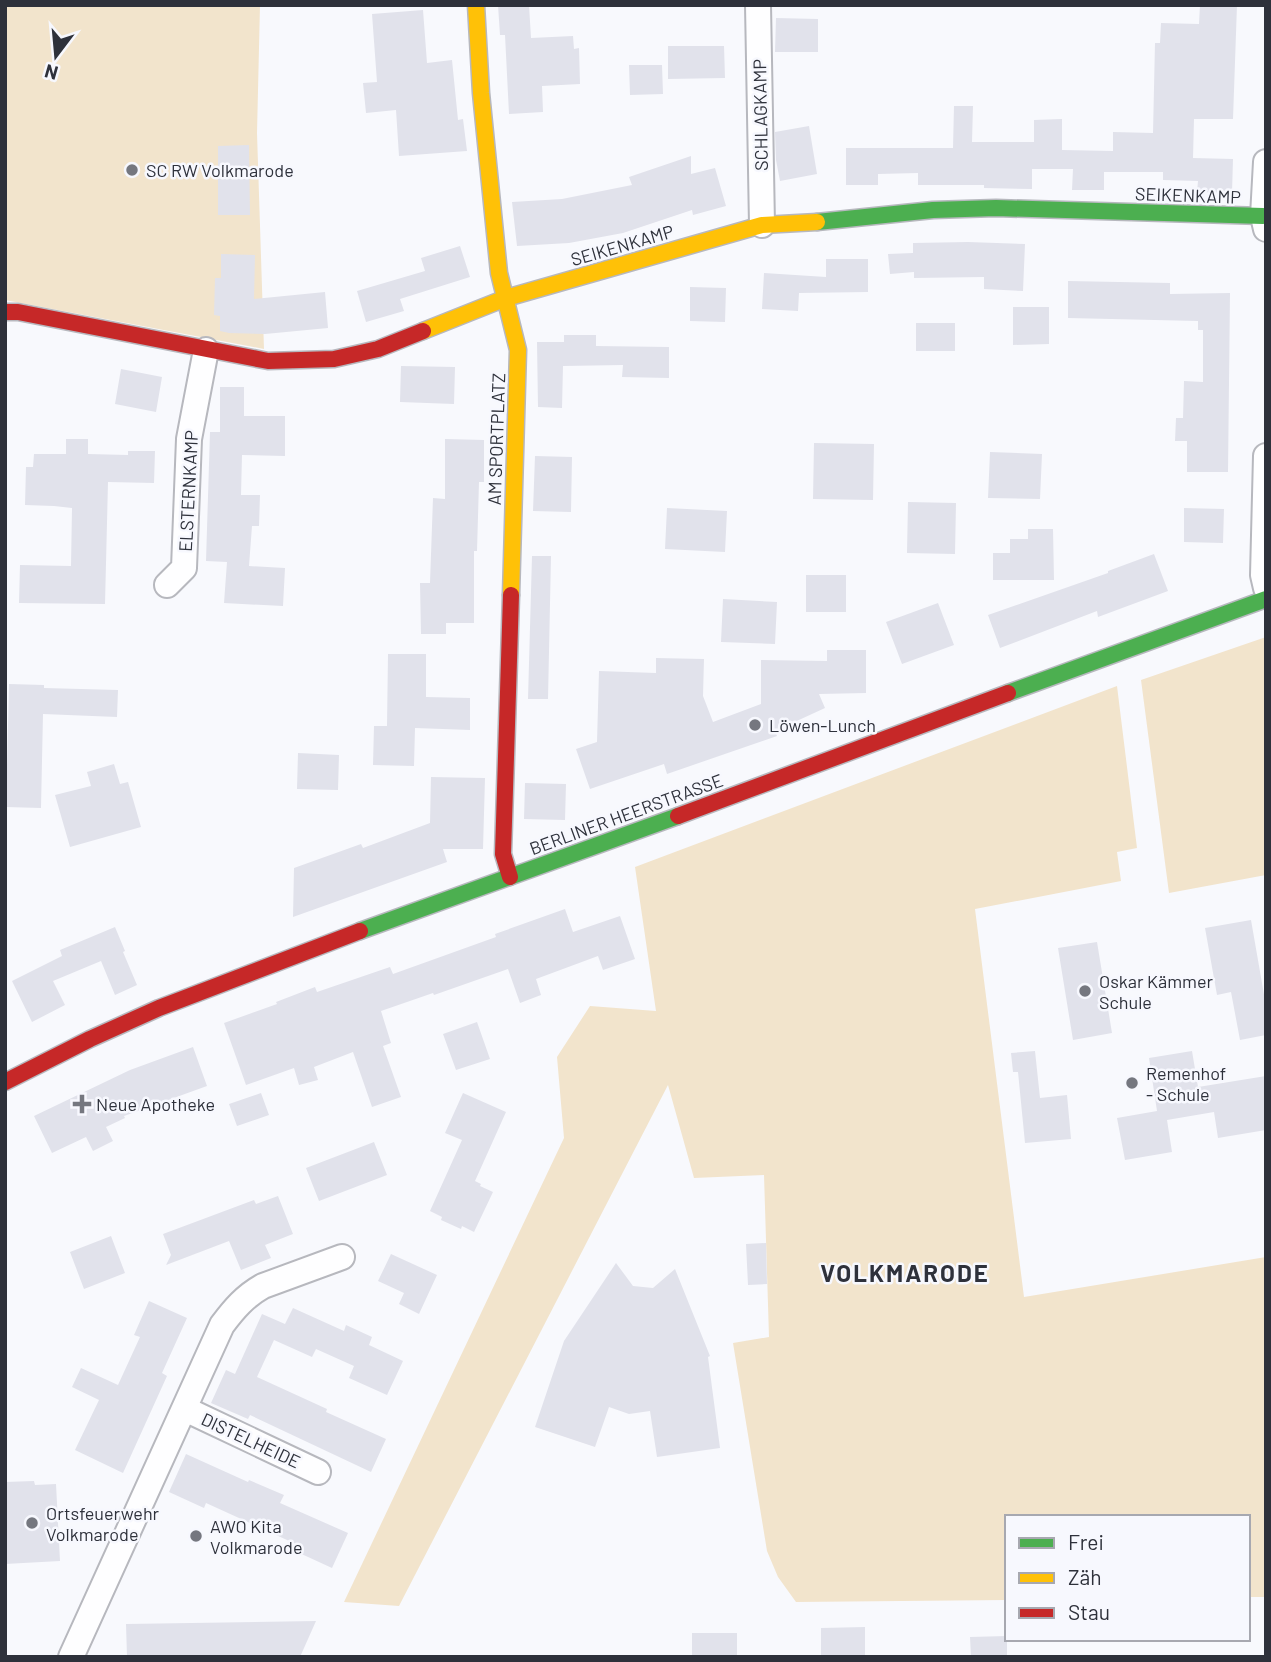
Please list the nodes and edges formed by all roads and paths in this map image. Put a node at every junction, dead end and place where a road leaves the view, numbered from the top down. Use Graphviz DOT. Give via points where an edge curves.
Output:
graph roads {
  1 [pos="476,5"];
  2 [pos="758,5"];
  3 [pos="1266,162"];
  4 [pos="1264,223"];
  5 [pos="762,225"];
  6 [pos="506,298"];
  7 [pos="5,312"];
  8 [pos="206,350"];
  9 [pos="1266,456"];
  10 [pos="167,585"];
  11 [pos="1266,588"];
  12 [pos="1266,599"];
  13 [pos="510,877"];
  14 [pos="5,1082"];
  15 [pos="342,1257"];
  16 [pos="185,1409"];
  17 [pos="318,1472"];
  18 [pos="71,1657"];
  1 -- 6 [label="street, AM SPORTPLATZ" via="499,273"];
  2 -- 5 [label="street, SCHLAGKAMP"];
  3 -- 4 [label="street"];
  4 -- 5 [label="street, SEIKENKAMP" via="996,208"];
  5 -- 6 [label="street, SEIKENKAMP"];
  6 -- 8 [label="street, SEIKENKAMP" via="378,349 334,359 268,361"];
  6 -- 13 [label="street, AM SPORTPLATZ" via="518,350 503,853"];
  7 -- 8 [label="street, SEIKENKAMP"];
  8 -- 10 [label="street, ELSTERNKAMP" via="189,439 184,568"];
  9 -- 11 [label="street"];
  12 -- 13 [label="street, BERLINER HEERSTRASSE"];
  13 -- 14 [label="street, BERLINER HEERSTRASSE" via="159,1008"];
  15 -- 16 [label="street, DISTELHEIDE" via="263,1286 244,1298 222,1325"];
  16 -- 17 [label="street, DISTELHEIDE"];
  16 -- 18 [label="street, DISTELHEIDE"];
}
